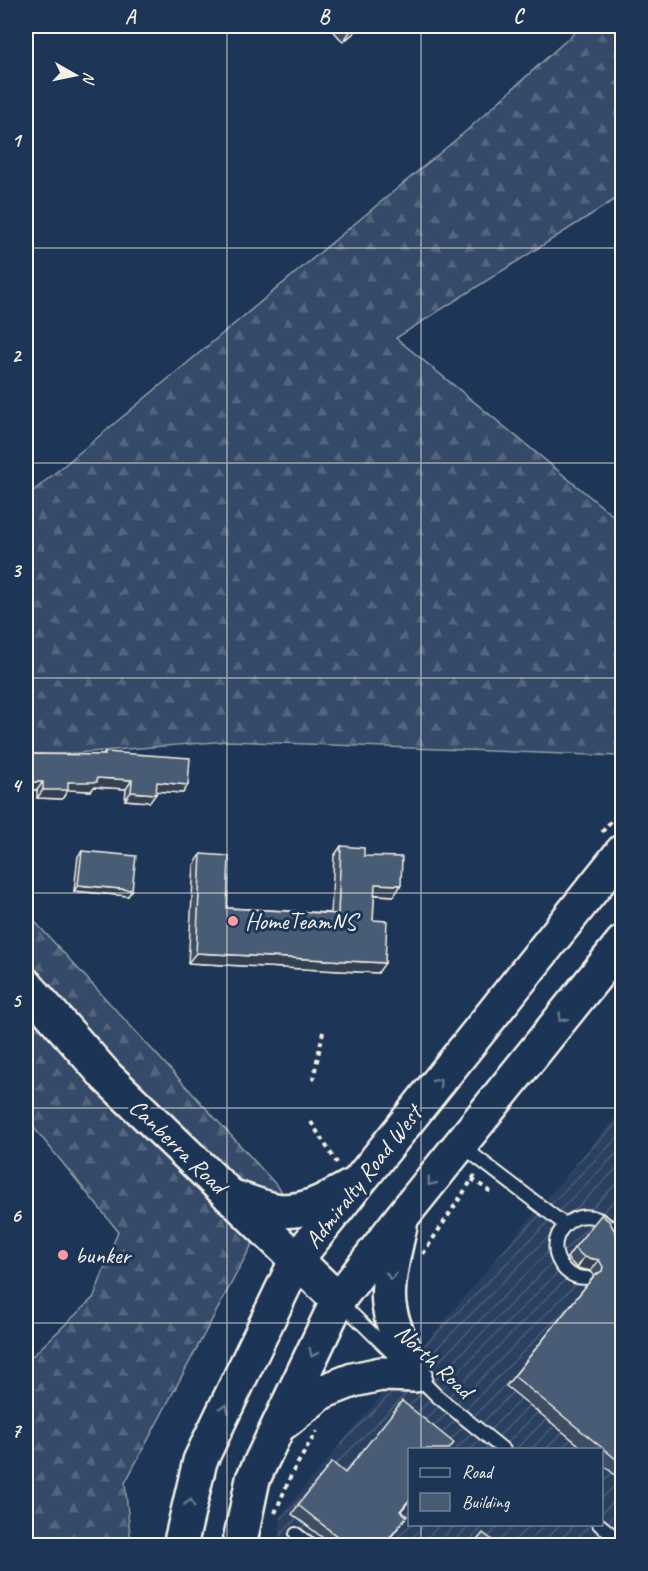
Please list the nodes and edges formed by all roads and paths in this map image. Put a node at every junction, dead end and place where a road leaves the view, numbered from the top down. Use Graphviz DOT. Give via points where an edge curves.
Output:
graph roads {
  1 [pos="622,852"];
  2 [pos="622,874"];
  3 [pos="574,912"];
  4 [pos="622,943"];
  5 [pos="26,985"];
  6 [pos="323,1032"];
  7 [pos="313,1080"];
  8 [pos="311,1122"];
  9 [pos="461,1146"];
  10 [pos="347,1173"];
  11 [pos="230,1196"];
  12 [pos="401,1218"];
  13 [pos="622,1220"];
  14 [pos="564,1224"];
  15 [pos="297,1259"];
  16 [pos="587,1278"];
  17 [pos="338,1300"];
  18 [pos="415,1375"];
  19 [pos="321,1425"];
  20 [pos="278,1427"];
  21 [pos="503,1448"];
  22 [pos="275,1514"];
  23 [pos="601,1526"];
  24 [pos="296,1534"];
  25 [pos="614,1541"];
  26 [pos="180,1545"];
  27 [pos="239,1545"];
  28 [pos="312,1545"];
  1 -- 3 [label="main road, Admiralty Road West"];
  2 -- 3 [label="main road"];
  10 -- 3 [label="main road, Admiralty Road West, one-way"];
  4 -- 9 [label="main road, one-way"];
  5 -- 11 [label="main road, Canberra Road" via="107,1077"];
  6 -- 7 [label="path"];
  8 -- 10 [label="path"];
  9 -- 12 [label="main road, one-way"];
  9 -- 14 [label="lane"];
  10 -- 11 [label="main road" via="324,1202 303,1209 275,1210"];
  10 -- 15 [label="main road, Admiralty Road West"];
  11 -- 15 [label="main road, Canberra Road"];
  12 -- 17 [label="main road"];
  12 -- 18 [label="main road, one-way" via="389,1305"];
  13 -- 14 [label="lane" via="614,1237 603,1221 590,1216 576,1217"];
  14 -- 16 [label="lane" via="555,1250 559,1263 568,1273"];
  15 -- 17 [label="main road, Canberra Road"];
  26 -- 15 [label="main road, Admiralty Road West, one-way" via="200,1461"];
  17 -- 18 [label="lane, North Road"];
  17 -- 20 [label="main road, one-way"];
  18 -- 20 [label="main road" via="381,1374 353,1380 322,1392"];
  18 -- 21 [label="lane, North Road"];
  19 -- 22 [label="path" via="292,1473"];
  20 -- 27 [label="main road" via="254,1479"];
  23 -- 25 [label="lane"];
  24 -- 28 [label="lane"];
}
